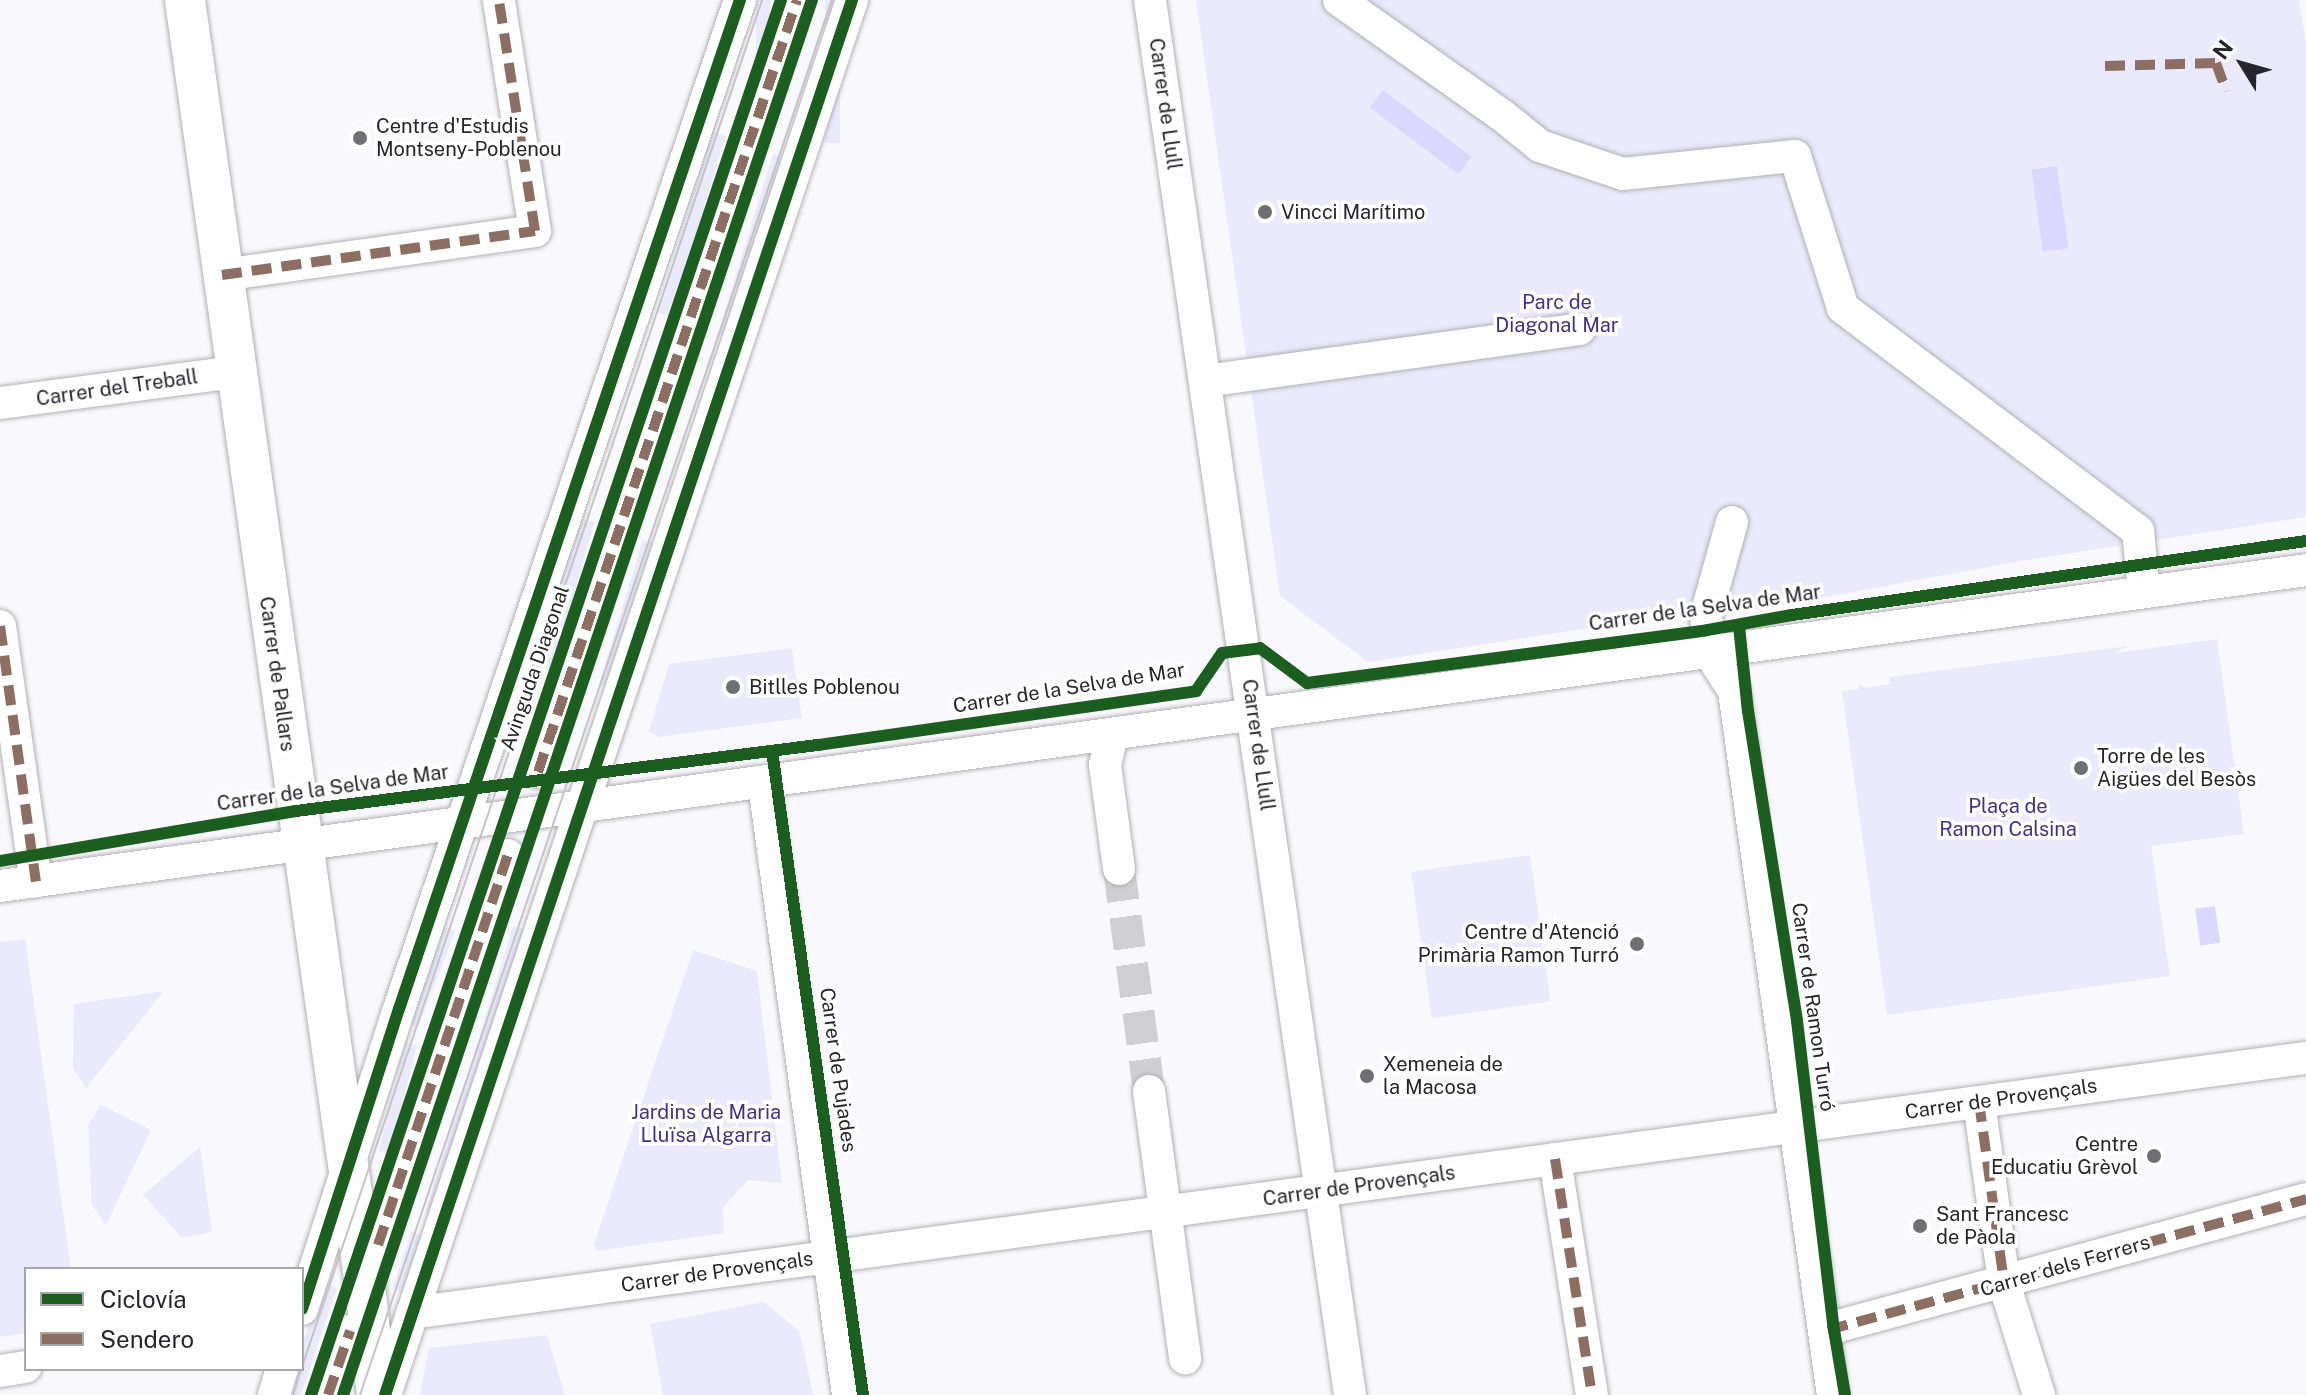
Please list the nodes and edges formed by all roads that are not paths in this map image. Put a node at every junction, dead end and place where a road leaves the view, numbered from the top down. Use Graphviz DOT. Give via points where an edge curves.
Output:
graph roads {
  1 [pos="185,0"];
  2 [pos="499,0"];
  3 [pos="740,0"];
  4 [pos="797,0"];
  5 [pos="852,0"];
  6 [pos="1150,0"];
  7 [pos="1339,0"];
  8 [pos="222,275"];
  9 [pos="1579,329"];
  10 [pos="235,372"];
  11 [pos="1206,381"];
  12 [pos="0,403"];
  13 [pos="1732,522"];
  14 [pos="2306,570"];
  15 [pos="2144,592"];
  16 [pos="0,626"];
  17 [pos="1709,652"];
  18 [pos="1254,715"];
  19 [pos="1112,735"];
  20 [pos="538,772"];
  21 [pos="764,784"];
  22 [pos="583,808"];
  23 [pos="464,820"];
  24 [pos="300,842"];
  25 [pos="508,855"];
  26 [pos="1119,869"];
  27 [pos="36,881"];
  28 [pos="0,886"];
  29 [pos="2306,1058"];
  30 [pos="1149,1091"];
  31 [pos="1979,1102"];
  32 [pos="1795,1127"];
  33 [pos="1555,1159"];
  34 [pos="347,1175"];
  35 [pos="1319,1191"];
  36 [pos="2306,1199"];
  37 [pos="1166,1212"];
  38 [pos="378,1245"];
  39 [pos="828,1257"];
  40 [pos="2012,1281"];
  41 [pos="304,1303"];
  42 [pos="412,1313"];
  43 [pos="1824,1330"];
  44 [pos="350,1331"];
  45 [pos="1185,1359"];
  46 [pos="24,1367"];
  47 [pos="0,1371"];
  48 [pos="281,1371"];
  49 [pos="274,1395"];
  50 [pos="328,1395"];
  51 [pos="377,1395"];
  52 [pos="385,1395"];
  53 [pos="848,1395"];
  54 [pos="1350,1395"];
  55 [pos="1592,1395"];
  56 [pos="1833,1395"];
  57 [pos="2039,1395"];
  1 -- 8 [label="main road, Carrer de Pallars"];
  2 -- 8 [label="street" via="535,231"];
  3 -- 23 [label="street, Avinguda Diagonal"];
  4 -- 20 [label="street, Avinguda Diagonal"];
  5 -- 22 [label="street"];
  6 -- 11 [label="street, Carrer de Llull"];
  7 -- 15 [label="street" via="1540,146 1623,174 1795,156 1843,308 2138,531"];
  8 -- 10 [label="main road, Carrer de Pallars"];
  9 -- 11 [label="street"];
  10 -- 12 [label="street, Carrer del Treball"];
  10 -- 24 [label="main road, Carrer de Pallars"];
  11 -- 18 [label="street, Carrer de Llull"];
  13 -- 17 [label="street" via="1706,615"];
  14 -- 15 [label="street"];
  15 -- 17 [label="street"];
  16 -- 27 [label="street"];
  17 -- 18 [label="street"];
  17 -- 32 [label="street, Carrer de Ramon Turró" via="1734,691"];
  18 -- 19 [label="street"];
  18 -- 35 [label="street, Carrer de Llull"];
  19 -- 21 [label="street"];
  19 -- 26 [label="street" via="1105,765"];
  21 -- 22 [label="street"];
  21 -- 39 [label="street, Carrer de Pujades"];
  22 -- 23 [label="street"];
  22 -- 42 [label="street"];
  23 -- 24 [label="street"];
  23 -- 34 [label="street, Avinguda Diagonal"];
  24 -- 27 [label="street"];
  24 -- 34 [label="main road, Carrer de Pallars"];
  25 -- 38 [label="street"];
  27 -- 28 [label="street"];
  29 -- 31 [label="street, Carrer de Provençals"];
  30 -- 37 [label="street"];
  31 -- 32 [label="street, Carrer de Provençals"];
  31 -- 40 [label="street"];
  32 -- 33 [label="street, Carrer de Provençals"];
  32 -- 43 [label="street, Carrer de Ramon Turró"];
  33 -- 35 [label="street, Carrer de Provençals"];
  33 -- 55 [label="street"];
  34 -- 41 [label="street, Avinguda Diagonal"];
  34 -- 51 [label="main road, Carrer de Pallars"];
  35 -- 37 [label="street, Carrer de Provençals"];
  35 -- 54 [label="street, Carrer de Llull"];
  36 -- 40 [label="street, Carrer dels Ferrers"];
  37 -- 39 [label="street, Carrer de Provençals"];
  37 -- 45 [label="street"];
  39 -- 42 [label="street, Carrer de Provençals"];
  39 -- 53 [label="street, Carrer de Pujades"];
  40 -- 43 [label="street, Carrer dels Ferrers"];
  40 -- 57 [label="street"];
  42 -- 52 [label="street"];
  43 -- 56 [label="street, Carrer de Ramon Turró"];
  44 -- 50 [label="street"];
  46 -- 47 [label="street"];
  48 -- 49 [label="street"];
}
